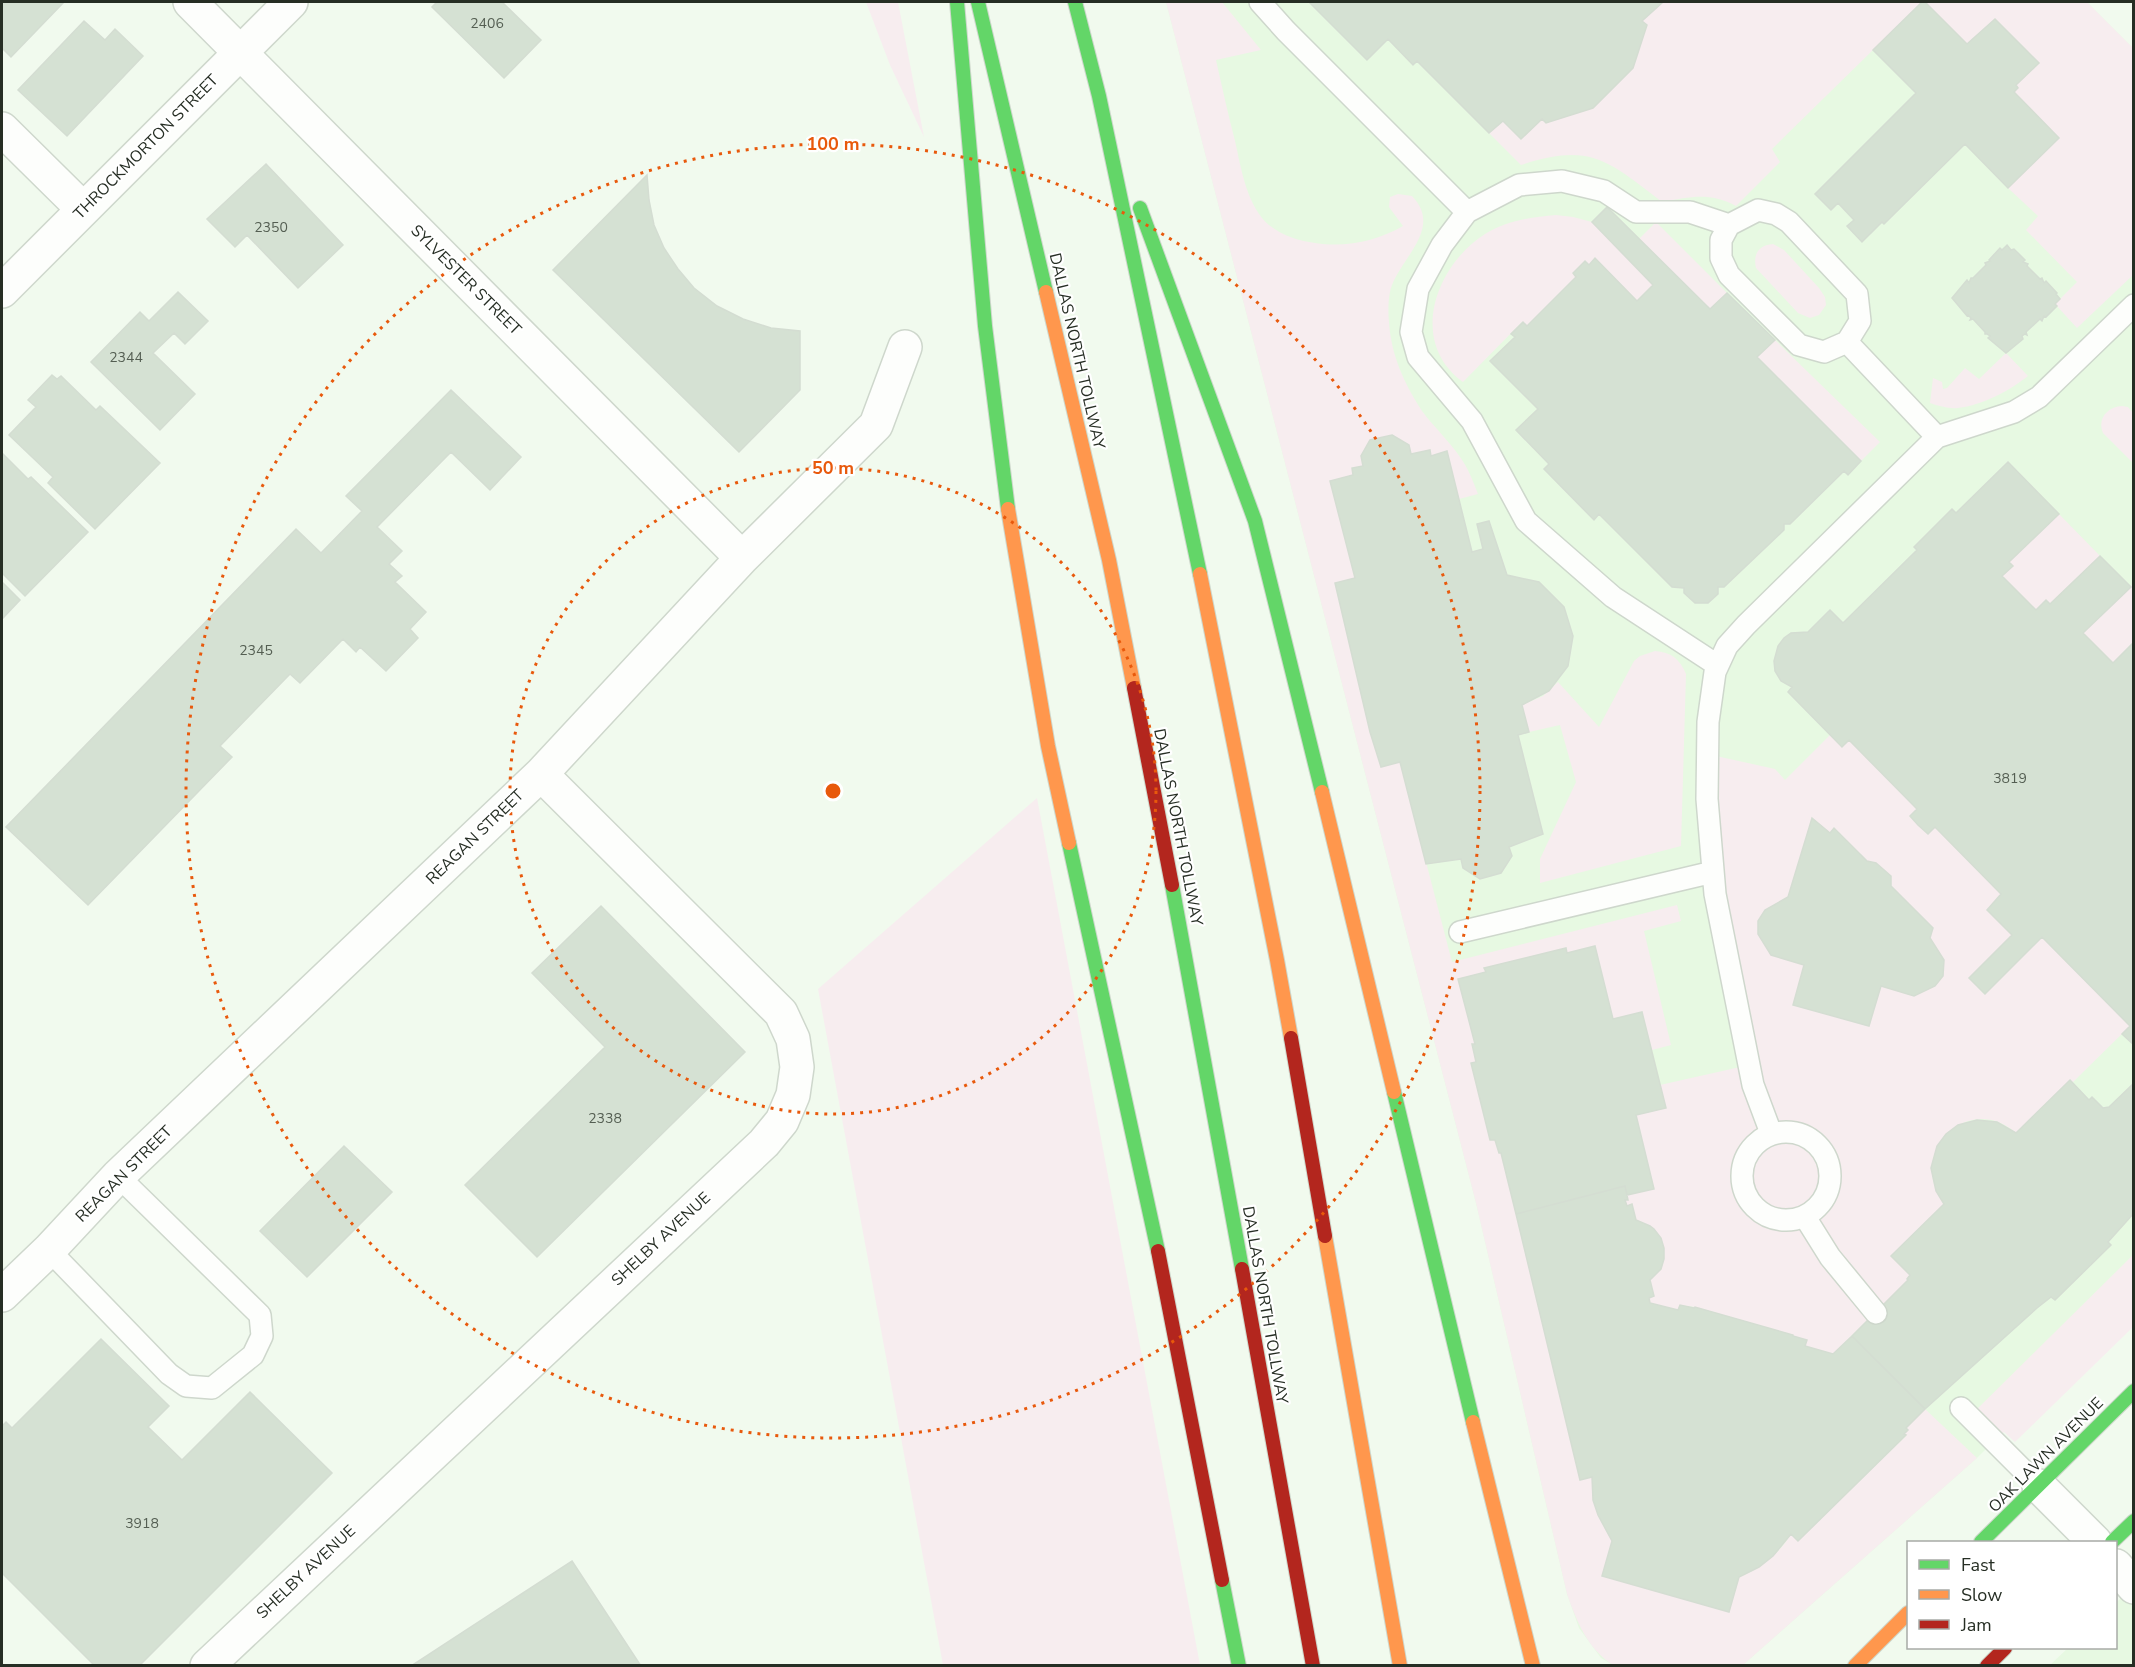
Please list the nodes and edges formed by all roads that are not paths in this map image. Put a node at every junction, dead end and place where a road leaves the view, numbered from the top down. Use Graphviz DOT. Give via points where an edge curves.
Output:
graph roads {
  1 [pos="190,2"];
  2 [pos="291,2"];
  3 [pos="957,2"];
  4 [pos="978,2"];
  5 [pos="1075,2"];
  6 [pos="1260,2"];
  7 [pos="241,52"];
  8 [pos="1099,96"];
  9 [pos="2,129"];
  10 [pos="83,210"];
  11 [pos="1467,212"];
  12 [pos="1729,225"];
  13 [pos="2,291"];
  14 [pos="2133,305"];
  15 [pos="1847,342"];
  16 [pos="905,347"];
  17 [pos="1937,437"];
  18 [pos="742,558"];
  19 [pos="1717,665"];
  20 [pos="541,774"];
  21 [pos="1713,872"];
  22 [pos="1460,932"];
  23 [pos="1772,1133"];
  24 [pos="118,1176"];
  25 [pos="1805,1216"];
  26 [pos="49,1250"];
  27 [pos="2,1295"];
  28 [pos="1876,1313"];
  29 [pos="2133,1392"];
  30 [pos="1961,1408"];
  31 [pos="2039,1486"];
  32 [pos="2133,1521"];
  33 [pos="1982,1541"];
  34 [pos="2093,1541"];
  35 [pos="2113,1541"];
  36 [pos="2117,1568"];
  37 [pos="2133,1587"];
  38 [pos="1907,1614"];
  39 [pos="2003,1649"];
  40 [pos="207,1665"];
  41 [pos="1239,1665"];
  42 [pos="1313,1665"];
  43 [pos="1400,1665"];
  44 [pos="1533,1665"];
  45 [pos="1856,1665"];
  46 [pos="1987,1665"];
  1 -- 7 [label="street, SYLVESTER STREET"];
  2 -- 7 [label="street, THROCKMORTON STREET"];
  3 -- 41 [label="main road" via="985,326 1015,554 1048,746 1150,1212"];
  4 -- 42 [label="main road, DALLAS NORTH TOLLWAY" via="1109,560 1190,978"];
  5 -- 8 [label="main road"];
  6 -- 11 [label="lane"];
  7 -- 10 [label="street, THROCKMORTON STREET"];
  7 -- 18 [label="street, SYLVESTER STREET"];
  8 -- 43 [label="main road" via="1277,960"];
  8 -- 44 [label="main road" via="1255,522"];
  9 -- 10 [label="street"];
  10 -- 13 [label="street, THROCKMORTON STREET"];
  11 -- 12 [label="lane" via="1519,185 1562,181 1604,191 1636,212 1690,212"];
  11 -- 19 [label="lane" via="1442,245 1418,289 1411,332 1418,357 1472,421 1526,522 1613,597"];
  12 -- 15 [label="lane" via="1721,240 1721,258 1729,275 1799,345 1824,351"];
  12 -- 15 [label="lane" via="1758,210 1789,222 1857,294 1860,321"];
  14 -- 17 [label="lane" via="2039,397 2014,412"];
  15 -- 17 [label="lane"];
  16 -- 18 [label="street, REAGAN STREET" via="876,425"];
  17 -- 19 [label="lane" via="1746,625 1727,646"];
  18 -- 20 [label="street, REAGAN STREET"];
  19 -- 21 [label="lane" via="1707,754"];
  20 -- 24 [label="street, REAGAN STREET"];
  20 -- 40 [label="street, SHELBY AVENUE" via="781,1013 796,1057 793,1095 782,1121 764,1143"];
  21 -- 22 [label="lane"];
  21 -- 23 [label="lane" via="1714,894 1753,1085"];
  23 -- 25 [label="lane" via="1799,1133 1819,1146 1828,1163 1828,1189 1820,1204"];
  23 -- 25 [label="lane" via="1746,1155 1741,1170 1744,1191 1756,1210 1774,1219"];
  24 -- 26 [label="street, REAGAN STREET"];
  24 -- 26 [label="lane" via="260,1316 262,1336 253,1355 212,1388 186,1386 169,1374"];
  25 -- 28 [label="lane" via="1830,1257"];
  26 -- 27 [label="street, REAGAN STREET"];
  29 -- 31 [label="main road, OAK LAWN AVENUE"];
  30 -- 31 [label="lane"];
  31 -- 33 [label="main road, OAK LAWN AVENUE"];
  31 -- 34 [label="street"];
  32 -- 35 [label="main road"];
  36 -- 37 [label="street"];
  38 -- 45 [label="main road"];
  39 -- 46 [label="main road"];
}
